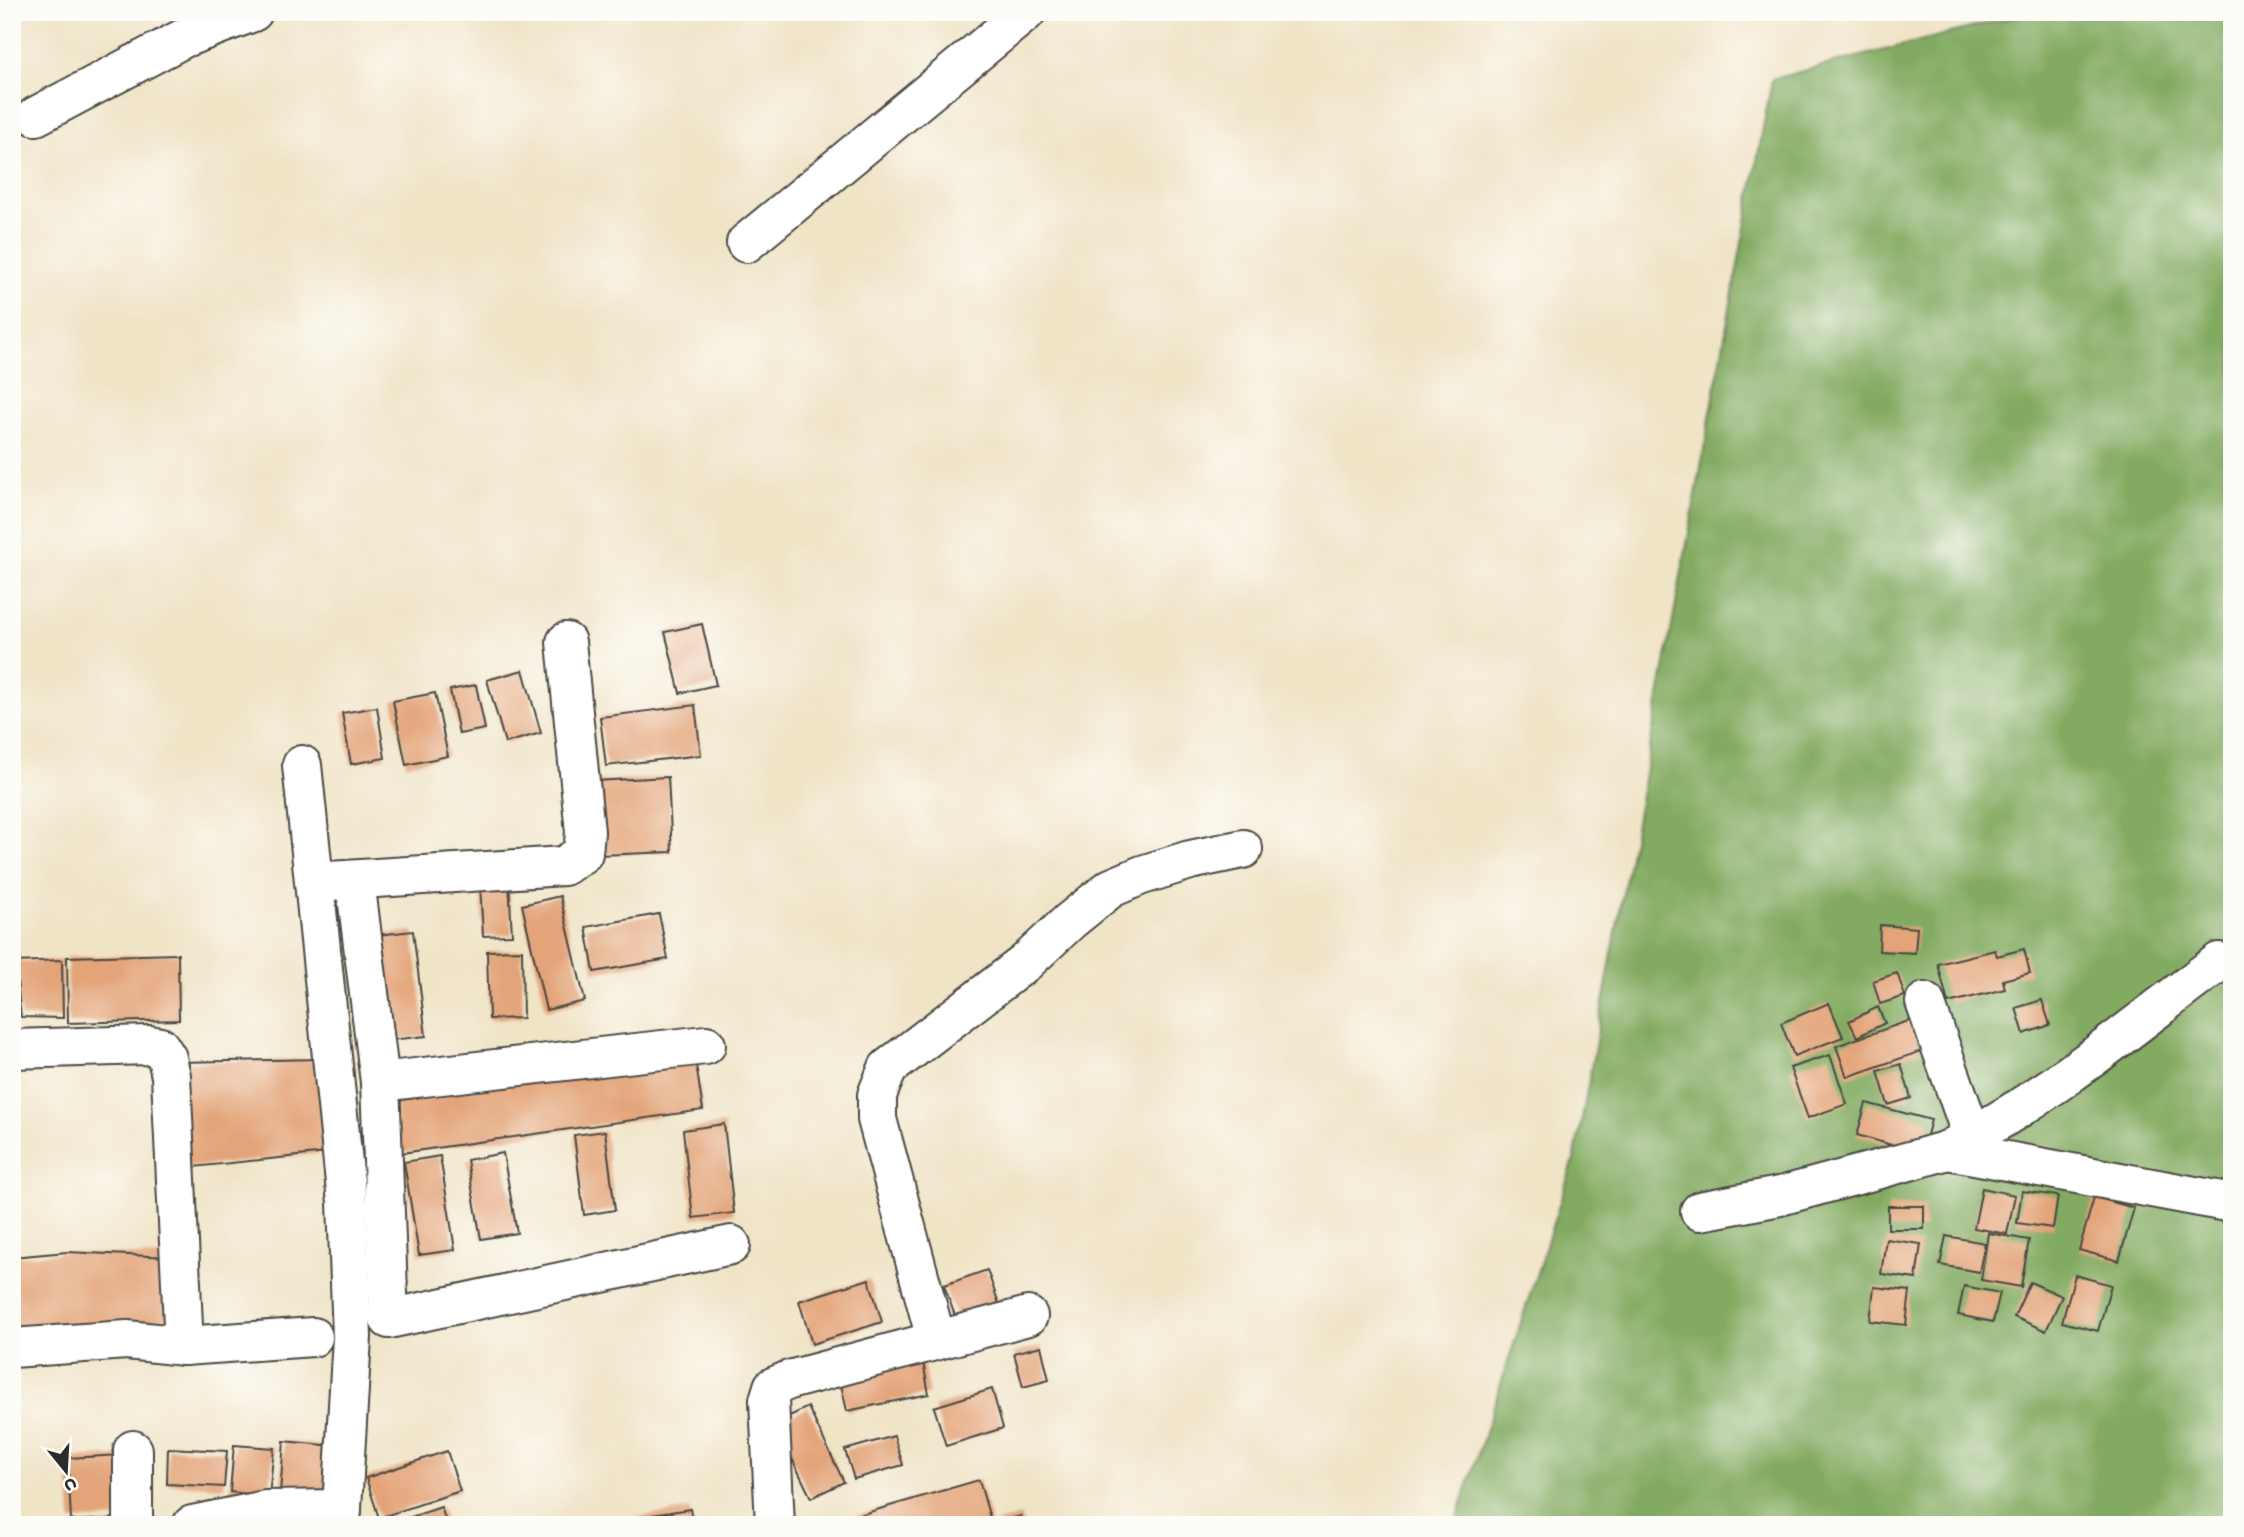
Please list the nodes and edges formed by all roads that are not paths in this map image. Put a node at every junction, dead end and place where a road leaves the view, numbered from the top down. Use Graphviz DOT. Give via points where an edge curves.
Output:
graph roads {
  1 [pos="253,12"];
  2 [pos="1026,12"];
  3 [pos="36,116"];
  4 [pos="746,243"];
  5 [pos="566,642"];
  6 [pos="302,765"];
  7 [pos="1243,849"];
  8 [pos="355,880"];
  9 [pos="313,882"];
  10 [pos="2232,964"];
  11 [pos="1925,1002"];
  12 [pos="706,1045"];
  13 [pos="12,1049"];
  14 [pos="380,1082"];
  15 [pos="1960,1143"];
  16 [pos="2232,1203"];
  17 [pos="1700,1211"];
  18 [pos="731,1245"];
  19 [pos="1028,1316"];
  20 [pos="313,1338"];
  21 [pos="936,1339"];
  22 [pos="184,1346"];
  23 [pos="12,1348"];
  24 [pos="133,1450"];
  25 [pos="342,1517"];
  26 [pos="133,1525"];
  27 [pos="192,1525"];
  28 [pos="775,1525"];
  1 -- 3 [label="street" via="184,38"];
  2 -- 4 [label="street"];
  5 -- 8 [label="street" via="585,832 583,853 564,866"];
  6 -- 9 [label="street"];
  7 -- 21 [label="street" via="1142,874 1111,888 1025,964 888,1068 877,1096 877,1119"];
  8 -- 9 [label="street"];
  8 -- 14 [label="street"];
  9 -- 25 [label="street" via="347,1202 352,1337"];
  10 -- 15 [label="street" via="2219,962 2006,1117"];
  11 -- 15 [label="street"];
  12 -- 14 [label="street"];
  13 -- 22 [label="street" via="149,1045 160,1047 167,1058 171,1076 170,1241"];
  14 -- 18 [label="street" via="389,1319"];
  15 -- 16 [label="street"];
  15 -- 17 [label="street" via="1780,1196"];
  19 -- 21 [label="street"];
  20 -- 22 [label="street"];
  21 -- 28 [label="street" via="773,1387 769,1400"];
  22 -- 23 [label="street" via="127,1340"];
  24 -- 26 [label="street"];
  25 -- 27 [label="street" via="265,1510"];
}
